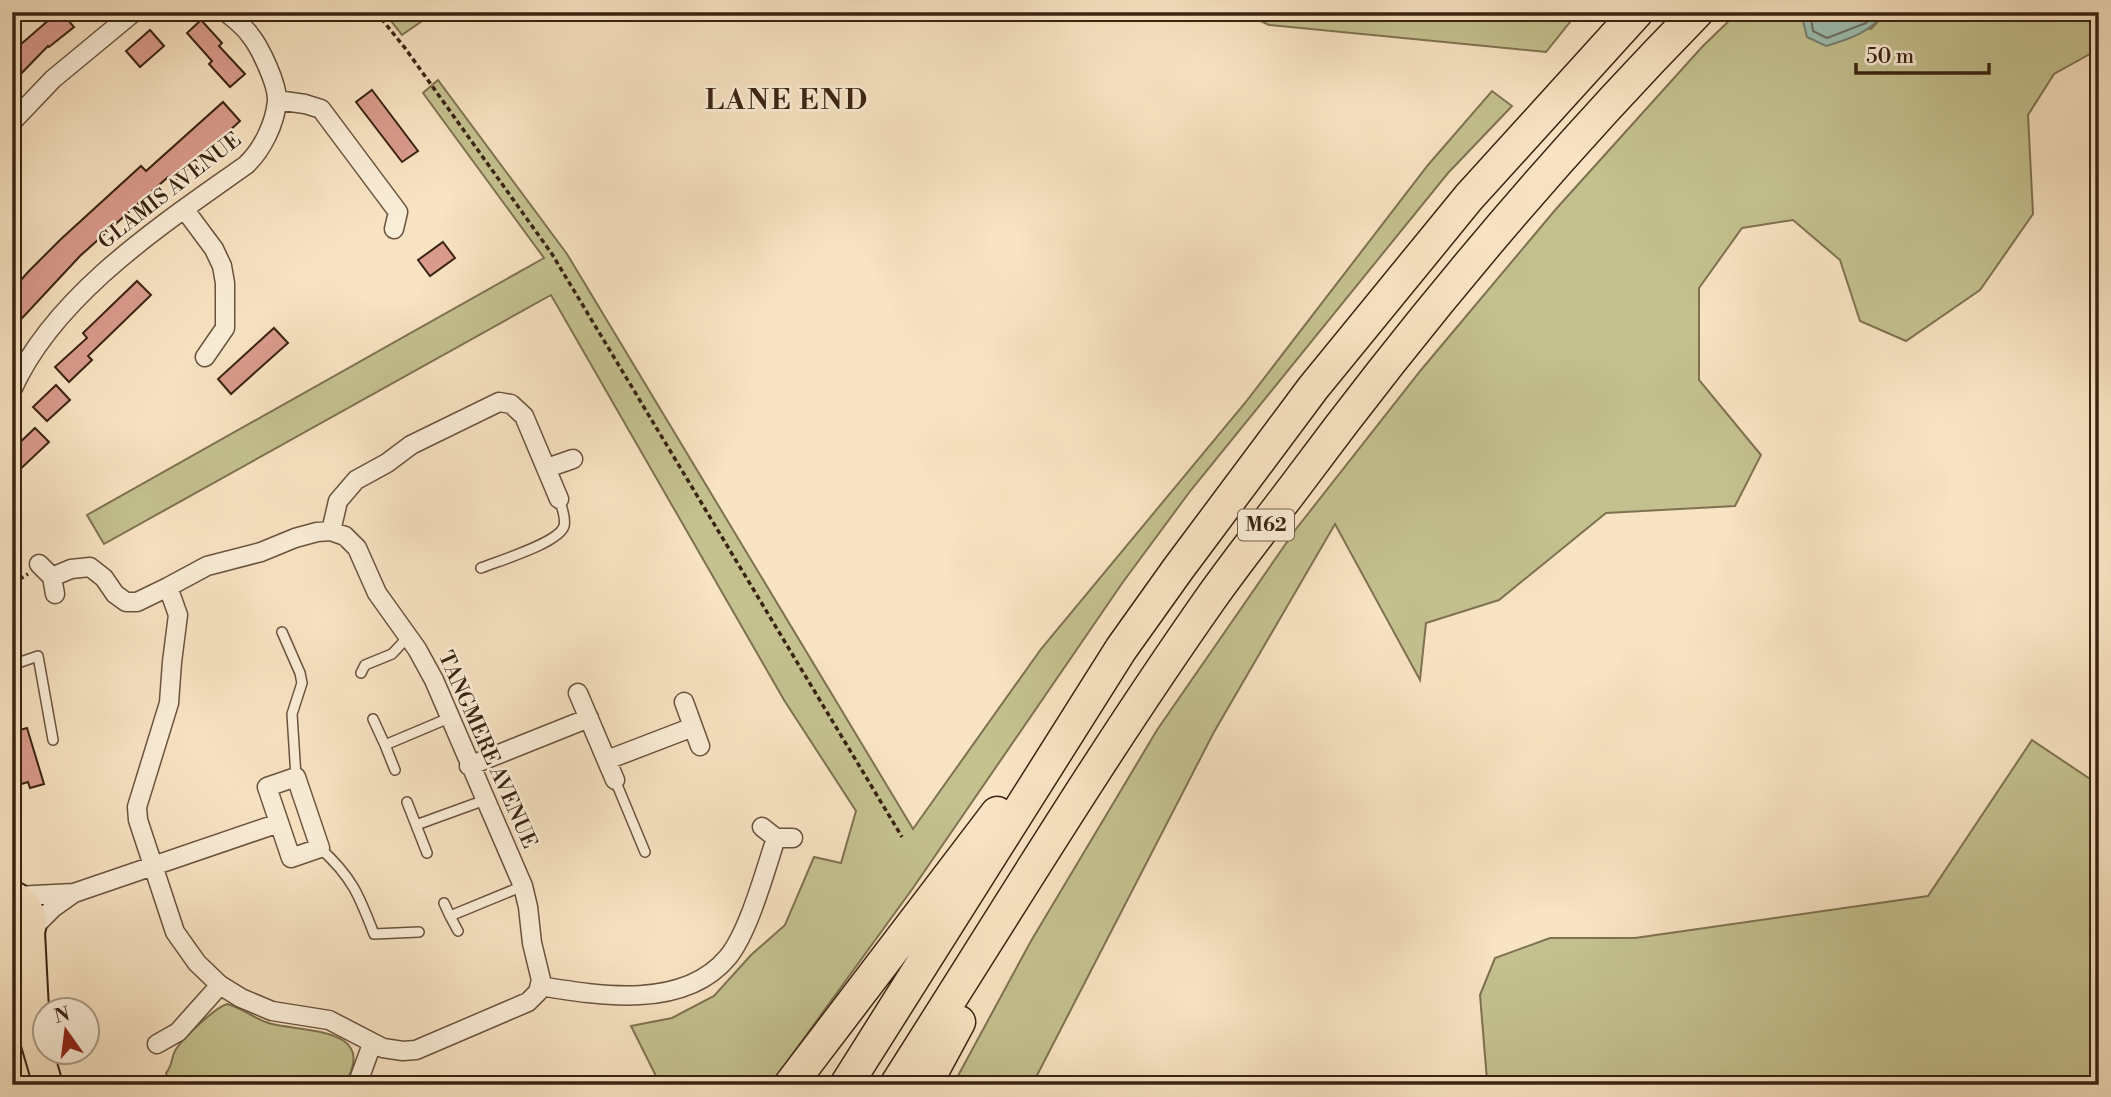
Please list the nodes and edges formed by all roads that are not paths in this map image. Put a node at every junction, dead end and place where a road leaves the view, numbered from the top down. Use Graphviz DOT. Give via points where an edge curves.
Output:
graph roads {
  1 [pos="134,12"];
  2 [pos="226,12"];
  3 [pos="1637,12"];
  4 [pos="1697,12"];
  5 [pos="277,100"];
  6 [pos="12,122"];
  7 [pos="185,210"];
  8 [pos="394,229"];
  9 [pos="205,356"];
  10 [pos="12,390"];
  11 [pos="573,459"];
  12 [pos="547,468"];
  13 [pos="559,499"];
  14 [pos="331,531"];
  15 [pos="39,564"];
  16 [pos="481,568"];
  17 [pos="168,587"];
  18 [pos="282,632"];
  19 [pos="408,637"];
  20 [pos="1121,649"];
  21 [pos="12,665"];
  22 [pos="362,673"];
  23 [pos="578,693"];
  24 [pos="684,702"];
  25 [pos="449,718"];
  26 [pos="589,718"];
  27 [pos="373,719"];
  28 [pos="693,727"];
  29 [pos="52,740"];
  30 [pos="384,745"];
  31 [pos="699,746"];
  32 [pos="607,760"];
  33 [pos="469,765"];
  34 [pos="395,770"];
  35 [pos="296,777"];
  36 [pos="1091,777"];
  37 [pos="615,780"];
  38 [pos="485,800"];
  39 [pos="407,802"];
  40 [pos="279,822"];
  41 [pos="416,825"];
  42 [pos="777,834"];
  43 [pos="320,848"];
  44 [pos="645,852"];
  45 [pos="427,853"];
  46 [pos="153,866"];
  47 [pos="523,886"];
  48 [pos="74,893"];
  49 [pos="14,896"];
  50 [pos="444,902"];
  51 [pos="450,916"];
  52 [pos="458,931"];
  53 [pos="419,932"];
  54 [pos="25,937"];
  55 [pos="12,976"];
  56 [pos="220,985"];
  57 [pos="541,986"];
  58 [pos="32,1015"];
  59 [pos="32,1031"];
  60 [pos="372,1044"];
  61 [pos="155,1046"];
  62 [pos="42,1066"];
  63 [pos="48,1085"];
  64 [pos="357,1085"];
  65 [pos="790,1085"];
  66 [pos="846,1085"];
  67 [pos="896,1085"];
  68 [pos="925,1085"];
  1 -- 6 [label="street" via="53,79"];
  2 -- 5 [label="street" via="259,47"];
  3 -- 20 [label="highway, M62" via="1469,197 1313,388"];
  4 -- 36 [label="highway, M62" via="1497,230 1351,410 1212,597"];
  5 -- 7 [label="street, GLAMIS AVENUE" via="259,153"];
  5 -- 8 [label="street" via="321,109 398,212"];
  7 -- 9 [label="street" via="214,249 225,283 225,328"];
  7 -- 10 [label="street, GLAMIS AVENUE" via="101,275 38,346"];
  11 -- 12 [label="street"];
  12 -- 13 [label="street"];
  12 -- 14 [label="street" via="521,411 499,402 411,445 356,480 338,501"];
  13 -- 16 [label="lane" via="565,524 561,532"];
  14 -- 17 [label="street" via="317,531 207,566"];
  14 -- 19 [label="street, TANGMERE AVENUE" via="358,548 377,593"];
  15 -- 17 [label="street" via="53,586 71,569 90,567 126,602 137,602"];
  17 -- 46 [label="street" via="178,615 169,703 138,807"];
  18 -- 35 [label="lane" via="302,683 292,714"];
  19 -- 22 [label="lane" via="392,654 365,665"];
  19 -- 25 [label="street, TANGMERE AVENUE" via="434,680"];
  20 -- 65 [label="highway, M62"];
  20 -- 66 [label="highway, M62"];
  21 -- 29 [label="lane" via="38,656"];
  23 -- 26 [label="street"];
  24 -- 28 [label="street"];
  25 -- 30 [label="lane"];
  25 -- 33 [label="street, TANGMERE AVENUE"];
  26 -- 32 [label="street"];
  26 -- 33 [label="street"];
  27 -- 30 [label="lane"];
  28 -- 31 [label="street"];
  28 -- 32 [label="street"];
  30 -- 34 [label="lane"];
  32 -- 37 [label="street"];
  33 -- 38 [label="street, TANGMERE AVENUE"];
  35 -- 40 [label="street" via="267,787"];
  35 -- 43 [label="street"];
  36 -- 67 [label="highway, M62"];
  36 -- 68 [label="highway, M62"];
  37 -- 44 [label="lane"];
  38 -- 41 [label="lane"];
  38 -- 47 [label="street, TANGMERE AVENUE"];
  39 -- 41 [label="lane"];
  40 -- 43 [label="street" via="292,858"];
  40 -- 46 [label="street"];
  41 -- 45 [label="lane"];
  42 -- 57 [label="street" via="748,919 728,957 707,975 684,988 655,995"];
  43 -- 53 [label="lane" via="353,882 374,934"];
  46 -- 48 [label="street"];
  46 -- 56 [label="street" via="175,932"];
  47 -- 51 [label="lane"];
  47 -- 57 [label="street, TANGMERE AVENUE"];
  48 -- 49 [label="street"];
  48 -- 54 [label="street"];
  49 -- 54 [label="main road" via="23,901 32,918"];
  50 -- 51 [label="lane"];
  51 -- 52 [label="lane"];
  54 -- 58 [label="main road"];
  55 -- 59 [label="main road"];
  56 -- 60 [label="street" via="272,1011 329,1020"];
  56 -- 61 [label="street" via="178,1032"];
  57 -- 60 [label="street" via="528,1002 426,1046 403,1051"];
  60 -- 64 [label="street"];
  62 -- 63 [label="main road"];
}
